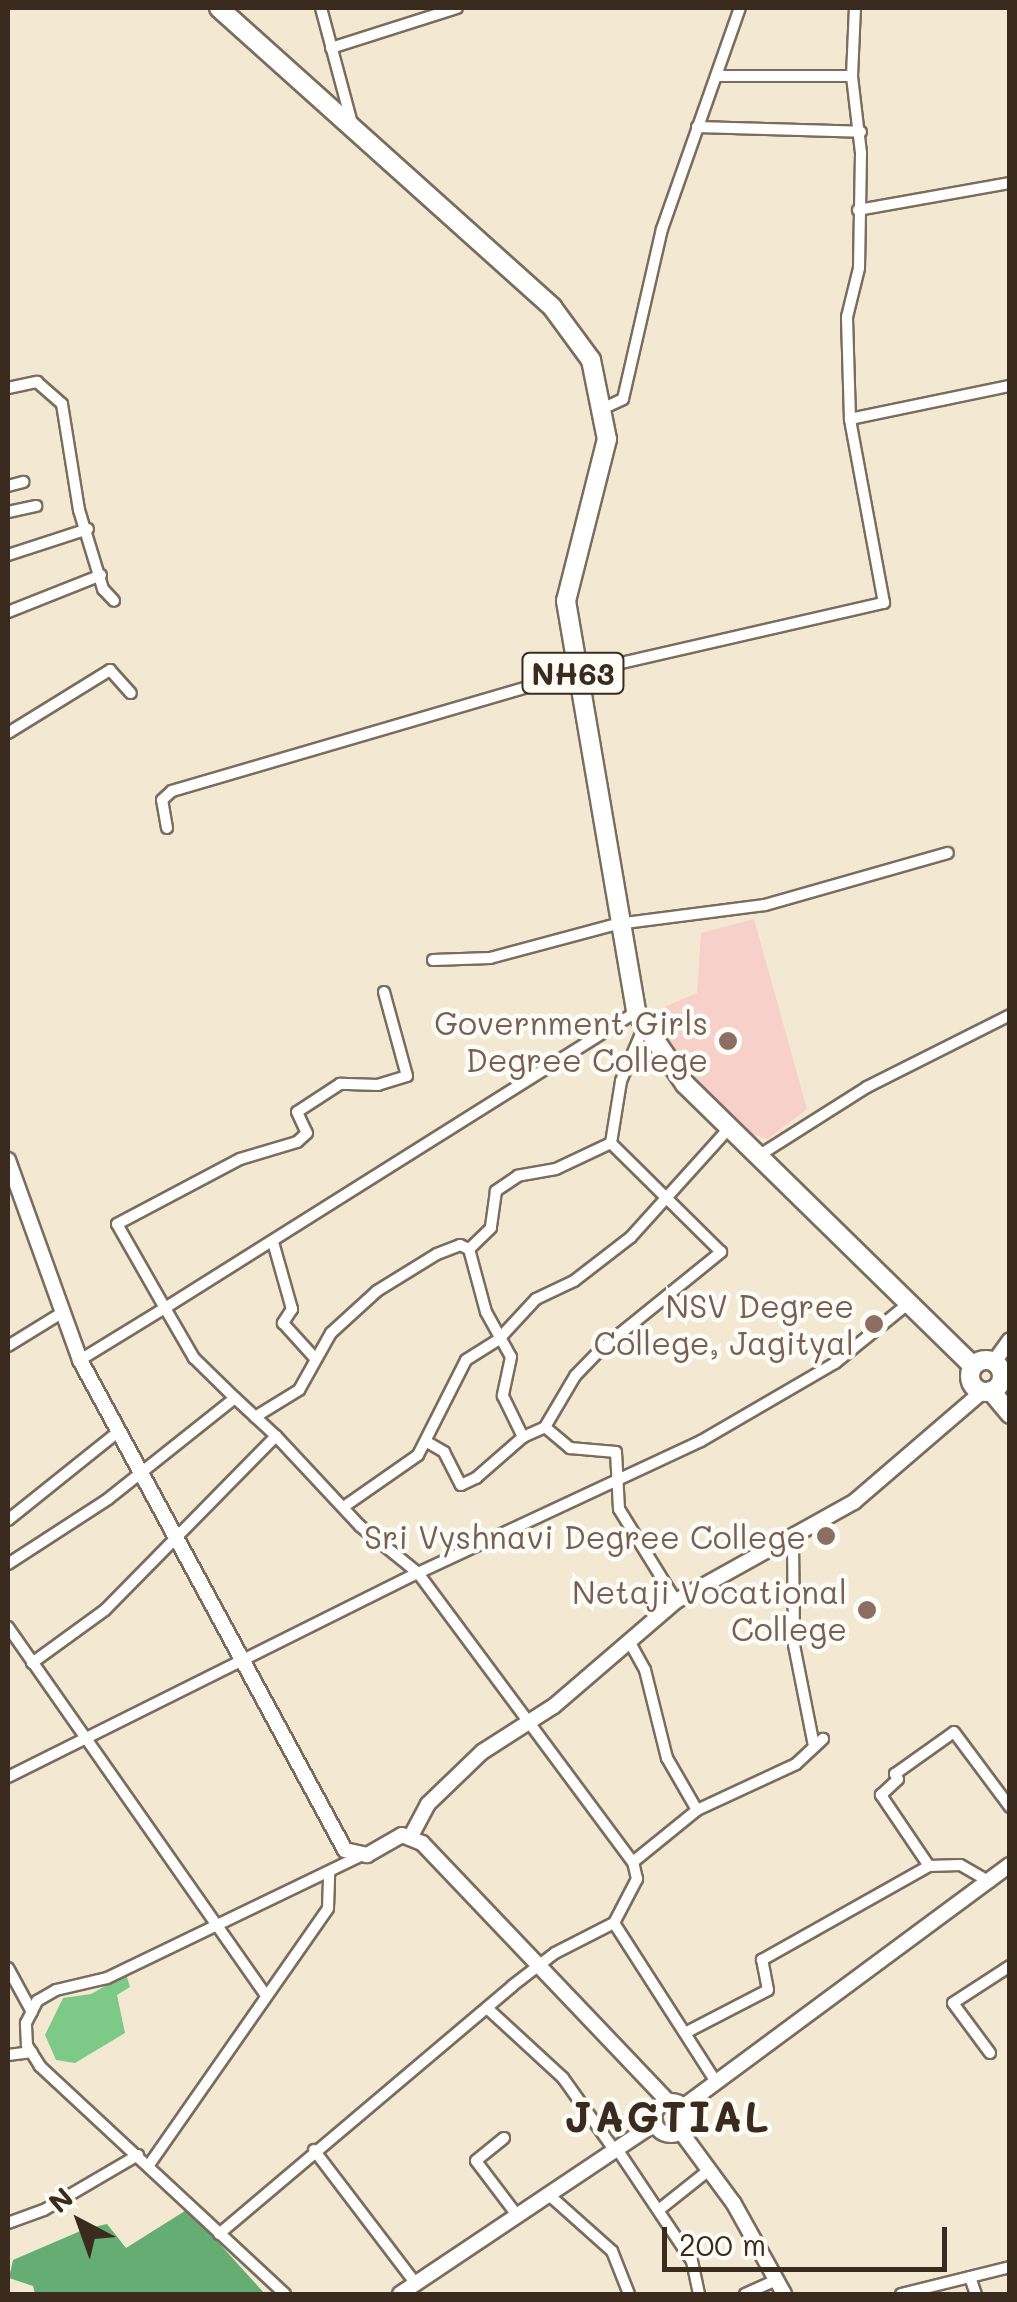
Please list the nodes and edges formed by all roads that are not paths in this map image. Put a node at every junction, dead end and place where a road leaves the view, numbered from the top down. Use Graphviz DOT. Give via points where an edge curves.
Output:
graph roads {
  1 [pos="219,8"];
  2 [pos="321,8"];
  3 [pos="456,8"];
  4 [pos="740,8"];
  5 [pos="855,8"];
  6 [pos="331,48"];
  7 [pos="717,76"];
  8 [pos="852,76"];
  9 [pos="696,127"];
  10 [pos="861,132"];
  11 [pos="356,134"];
  12 [pos="1010,183"];
  13 [pos="858,210"];
  14 [pos="1010,386"];
  15 [pos="8,388"];
  16 [pos="604,408"];
  17 [pos="850,419"];
  18 [pos="23,482"];
  19 [pos="8,486"];
  20 [pos="36,506"];
  21 [pos="8,512"];
  22 [pos="88,530"];
  23 [pos="8,554"];
  24 [pos="101,575"];
  25 [pos="114,601"];
  26 [pos="8,612"];
  27 [pos="573,674"];
  28 [pos="131,693"];
  29 [pos="8,733"];
  30 [pos="167,828"];
  31 [pos="948,853"];
  32 [pos="617,924"];
  33 [pos="433,960"];
  34 [pos="384,992"];
  35 [pos="1010,1015"];
  36 [pos="640,1020"];
  37 [pos="730,1128"];
  38 [pos="611,1143"];
  39 [pos="758,1156"];
  40 [pos="8,1160"];
  41 [pos="668,1199"];
  42 [pos="273,1242"];
  43 [pos="469,1248"];
  44 [pos="910,1303"];
  45 [pos="166,1308"];
  46 [pos="60,1314"];
  47 [pos="498,1340"];
  48 [pos="1010,1340"];
  49 [pos="8,1346"];
  50 [pos="314,1356"];
  51 [pos="80,1360"];
  52 [pos="994,1362"];
  53 [pos="973,1366"];
  54 [pos="996,1387"];
  55 [pos="236,1398"];
  56 [pos="1010,1414"];
  57 [pos="255,1417"];
  58 [pos="546,1427"];
  59 [pos="118,1432"];
  60 [pos="276,1436"];
  61 [pos="523,1438"];
  62 [pos="426,1442"];
  63 [pos="142,1474"];
  64 [pos="616,1476"];
  65 [pos="345,1506"];
  66 [pos="8,1520"];
  67 [pos="180,1538"];
  68 [pos="794,1541"];
  69 [pos="8,1564"];
  70 [pos="418,1574"];
  71 [pos="676,1600"];
  72 [pos="8,1627"];
  73 [pos="629,1641"];
  74 [pos="242,1660"];
  75 [pos="32,1664"];
  76 [pos="531,1724"];
  77 [pos="83,1739"];
  78 [pos="8,1777"];
  79 [pos="1010,1807"];
  80 [pos="696,1810"];
  81 [pos="411,1836"];
  82 [pos="358,1857"];
  83 [pos="634,1862"];
  84 [pos="1010,1864"];
  85 [pos="929,1866"];
  86 [pos="330,1872"];
  87 [pos="990,1882"];
  88 [pos="614,1923"];
  89 [pos="213,1924"];
  90 [pos="1010,1966"];
  91 [pos="8,1968"];
  92 [pos="536,1968"];
  93 [pos="266,1996"];
  94 [pos="486,2008"];
  95 [pos="32,2012"];
  96 [pos="685,2033"];
  97 [pos="32,2052"];
  98 [pos="990,2053"];
  99 [pos="8,2056"];
  100 [pos="716,2082"];
  101 [pos="668,2100"];
  102 [pos="684,2106"];
  103 [pos="654,2123"];
  104 [pos="680,2132"];
  105 [pos="504,2138"];
  106 [pos="314,2150"];
  107 [pos="616,2150"];
  108 [pos="138,2155"];
  109 [pos="149,2164"];
  110 [pos="708,2170"];
  111 [pos="548,2194"];
  112 [pos="660,2209"];
  113 [pos="517,2215"];
  114 [pos="8,2222"];
  115 [pos="218,2234"];
  116 [pos="1010,2267"];
  117 [pos="970,2277"];
  118 [pos="776,2280"];
  119 [pos="416,2284"];
  120 [pos="286,2294"];
  121 [pos="400,2294"];
  122 [pos="629,2294"];
  123 [pos="699,2294"];
  124 [pos="744,2294"];
  125 [pos="784,2294"];
  126 [pos="902,2294"];
  127 [pos="976,2294"];
  1 -- 11 [label="highway, NH63"];
  2 -- 6 [label="street"];
  3 -- 6 [label="street"];
  4 -- 7 [label="street"];
  5 -- 8 [label="street"];
  6 -- 11 [label="street"];
  7 -- 8 [label="street"];
  7 -- 9 [label="street"];
  8 -- 10 [label="street"];
  9 -- 10 [label="street"];
  9 -- 16 [label="street" via="662,229 623,399"];
  10 -- 13 [label="street"];
  11 -- 16 [label="highway, NH63" via="567,323 591,360"];
  12 -- 13 [label="street"];
  13 -- 17 [label="street" via="859,268 847,317"];
  14 -- 17 [label="street"];
  15 -- 22 [label="street" via="38,382 62,404 78,510"];
  16 -- 27 [label="highway, NH63" via="605,452 567,588"];
  17 -- 27 [label="street" via="884,603"];
  18 -- 19 [label="street"];
  20 -- 21 [label="street"];
  22 -- 23 [label="street"];
  22 -- 24 [label="street"];
  24 -- 25 [label="street"];
  24 -- 26 [label="street"];
  27 -- 30 [label="street" via="172,791 162,800"];
  27 -- 32 [label="highway, NH63"];
  28 -- 29 [label="street" via="120,673 110,670"];
  31 -- 32 [label="street" via="765,905"];
  32 -- 33 [label="street" via="490,958"];
  32 -- 36 [label="highway, NH63"];
  34 -- 45 [label="street" via="407,1076 378,1085 340,1084 297,1112 307,1133 297,1142 240,1159 116,1224"];
  35 -- 39 [label="street" via="867,1087"];
  36 -- 37 [label="highway, NH63"];
  36 -- 38 [label="street" via="620,1081"];
  36 -- 42 [label="street"];
  37 -- 39 [label="highway, NH63"];
  37 -- 41 [label="street"];
  38 -- 41 [label="street"];
  38 -- 43 [label="street" via="556,1169 518,1176 496,1191 491,1228"];
  39 -- 44 [label="highway, NH63"];
  40 -- 46 [label="main road"];
  41 -- 47 [label="street" via="574,1282 536,1299"];
  41 -- 58 [label="street" via="722,1252 600,1350 575,1376"];
  42 -- 45 [label="street"];
  42 -- 50 [label="street" via="292,1309 283,1324"];
  43 -- 47 [label="street"];
  43 -- 50 [label="street" via="438,1254 377,1291"];
  44 -- 53 [label="highway, NH63"];
  44 -- 64 [label="street" via="835,1363 702,1441"];
  45 -- 51 [label="street"];
  45 -- 55 [label="street" via="194,1358"];
  46 -- 49 [label="street"];
  46 -- 51 [label="main road"];
  47 -- 61 [label="street" via="511,1357 504,1396"];
  47 -- 62 [label="street" via="466,1360"];
  48 -- 52 [label="main road"];
  50 -- 57 [label="street" via="310,1378"];
  51 -- 59 [label="main road"];
  52 -- 53 [label="highway"];
  52 -- 54 [label="highway, NH63"];
  53 -- 54 [label="highway, NH63" via="970,1381"];
  54 -- 56 [label="highway, NH63"];
  54 -- 68 [label="main road" via="889,1476"];
  55 -- 57 [label="street"];
  55 -- 63 [label="street"];
  57 -- 60 [label="street"];
  58 -- 61 [label="street"];
  58 -- 64 [label="street" via="570,1448 616,1452"];
  59 -- 63 [label="main road"];
  59 -- 66 [label="street"];
  60 -- 65 [label="street"];
  60 -- 67 [label="street"];
  61 -- 62 [label="street" via="461,1485 444,1452"];
  62 -- 65 [label="street" via="418,1455"];
  63 -- 67 [label="main road"];
  63 -- 69 [label="street"];
  64 -- 70 [label="street"];
  64 -- 71 [label="street" via="619,1510"];
  65 -- 70 [label="street"];
  67 -- 74 [label="main road"];
  67 -- 75 [label="street" via="73,1638"];
  68 -- 71 [label="main road"];
  68 -- 80 [label="street" via="794,1645 819,1742 796,1764"];
  70 -- 74 [label="street"];
  70 -- 76 [label="street"];
  71 -- 73 [label="main road"];
  72 -- 75 [label="street"];
  73 -- 76 [label="main road"];
  73 -- 80 [label="street" via="646,1670 667,1758"];
  74 -- 77 [label="street"];
  74 -- 82 [label="main road" via="344,1850"];
  75 -- 77 [label="street"];
  76 -- 81 [label="main road" via="482,1752 428,1804"];
  76 -- 83 [label="street"];
  77 -- 78 [label="street"];
  77 -- 89 [label="street"];
  79 -- 85 [label="street" via="954,1732 895,1774 898,1779 881,1795"];
  80 -- 83 [label="street"];
  81 -- 82 [label="main road"];
  81 -- 92 [label="main road"];
  82 -- 86 [label="street"];
  83 -- 88 [label="street" via="634,1890"];
  84 -- 87 [label="main road"];
  85 -- 87 [label="street" via="960,1865"];
  85 -- 96 [label="street" via="762,1960 768,1990"];
  86 -- 89 [label="street"];
  86 -- 93 [label="street" via="328,1908"];
  87 -- 100 [label="main road"];
  88 -- 92 [label="street"];
  88 -- 96 [label="street"];
  89 -- 93 [label="street"];
  89 -- 95 [label="street" via="107,1978 56,1990"];
  90 -- 98 [label="street" via="953,2004"];
  91 -- 95 [label="street"];
  92 -- 94 [label="street"];
  92 -- 101 [label="main road"];
  93 -- 109 [label="street"];
  94 -- 106 [label="street"];
  94 -- 107 [label="street" via="563,2078"];
  95 -- 97 [label="street" via="26,2022"];
  96 -- 100 [label="street"];
  97 -- 99 [label="street"];
  97 -- 108 [label="street"];
  100 -- 102 [label="main road"];
  101 -- 102 [label="main road"];
  101 -- 103 [label="main road" via="658,2106"];
  102 -- 104 [label="main road" via="688,2117"];
  103 -- 104 [label="main road" via="665,2134"];
  103 -- 107 [label="main road"];
  104 -- 110 [label="main road"];
  105 -- 113 [label="street" via="476,2161"];
  106 -- 115 [label="street"];
  106 -- 119 [label="street"];
  107 -- 111 [label="main road"];
  107 -- 112 [label="street"];
  108 -- 109 [label="street"];
  108 -- 114 [label="street" via="44,2210"];
  109 -- 115 [label="street"];
  110 -- 112 [label="street"];
  110 -- 118 [label="main road"];
  111 -- 113 [label="main road"];
  111 -- 122 [label="street" via="612,2251"];
  112 -- 123 [label="street" via="692,2262"];
  113 -- 119 [label="main road"];
  115 -- 120 [label="street"];
  116 -- 117 [label="street"];
  117 -- 126 [label="street"];
  117 -- 127 [label="street"];
  118 -- 124 [label="street"];
  118 -- 125 [label="main road"];
  119 -- 121 [label="main road"];
}
